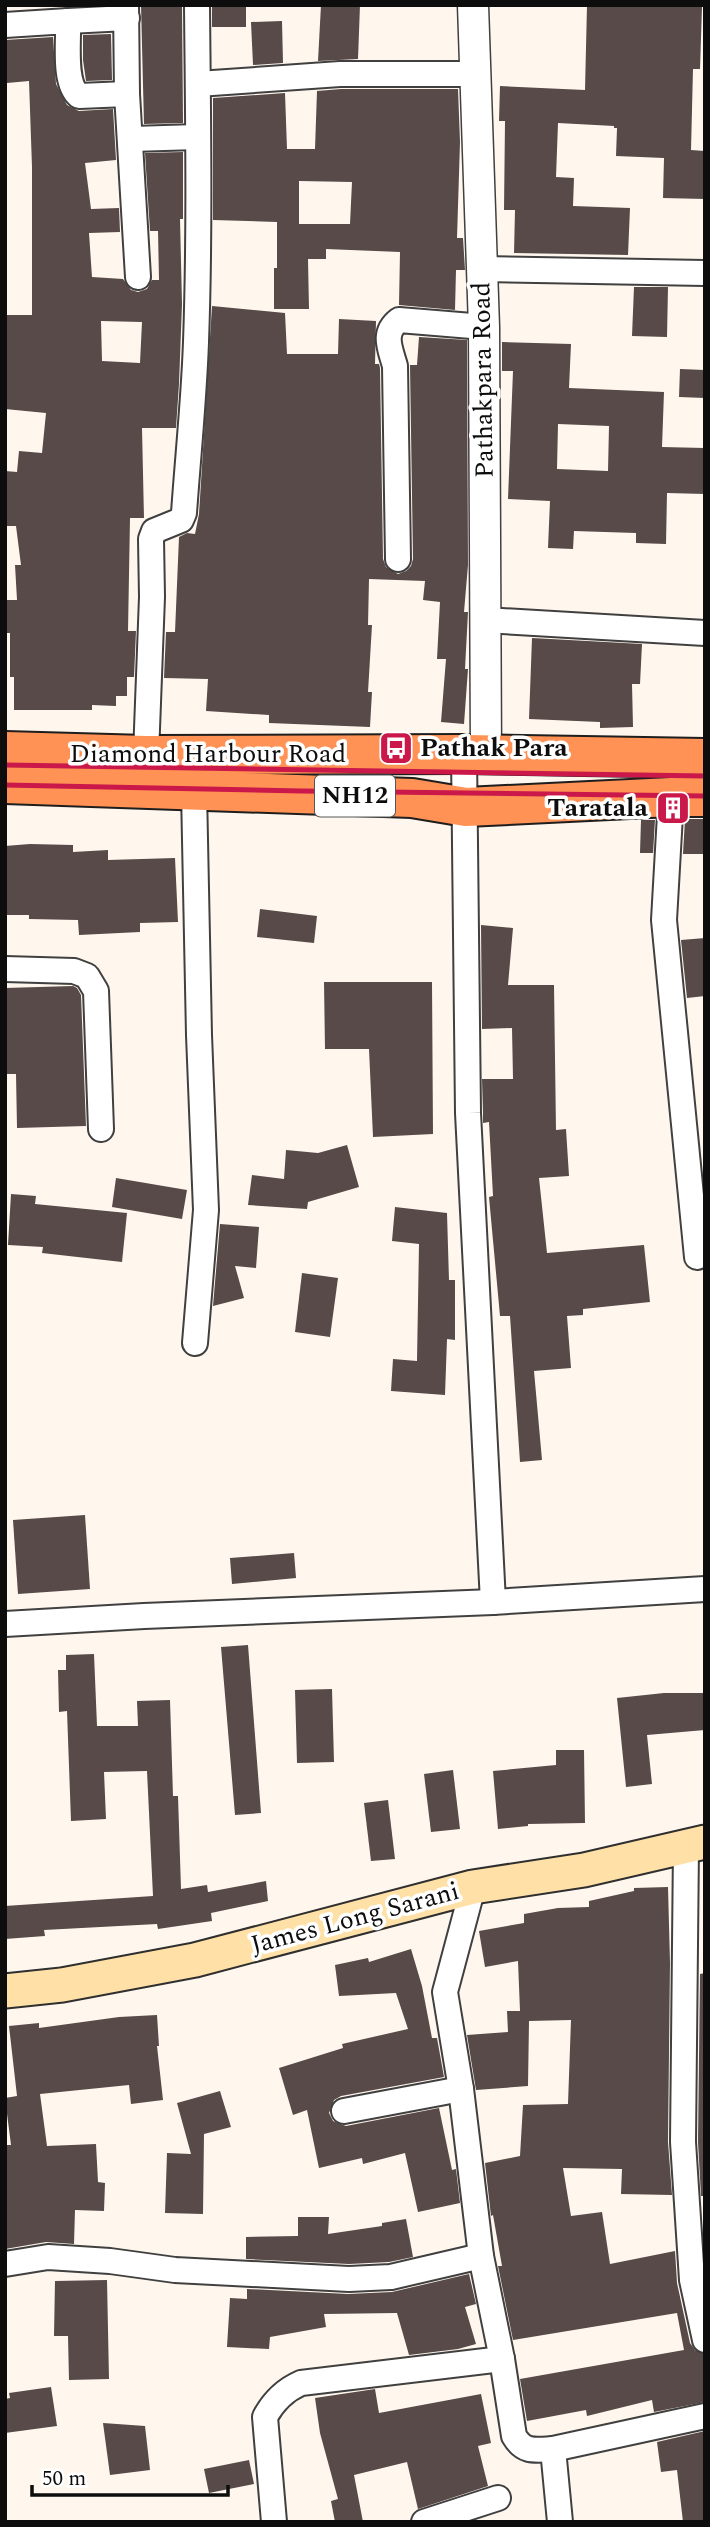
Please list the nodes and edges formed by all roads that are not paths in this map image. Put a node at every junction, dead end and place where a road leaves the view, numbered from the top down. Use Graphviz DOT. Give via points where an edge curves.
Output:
graph roads {
  1 [pos="197,5"];
  2 [pos="473,5"];
  3 [pos="127,12"];
  4 [pos="68,21"];
  5 [pos="5,25"];
  6 [pos="474,74"];
  7 [pos="198,84"];
  8 [pos="127,94"];
  9 [pos="197,137"];
  10 [pos="132,139"];
  11 [pos="482,269"];
  12 [pos="705,273"];
  13 [pos="138,277"];
  14 [pos="484,327"];
  15 [pos="398,559"];
  16 [pos="485,620"];
  17 [pos="705,633"];
  18 [pos="5,751"];
  19 [pos="146,755"];
  20 [pos="475,755"];
  21 [pos="705,758"];
  22 [pos="5,784"];
  23 [pos="194,790"];
  24 [pos="688,797"];
  25 [pos="466,807"];
  26 [pos="5,969"];
  27 [pos="101,1129"];
  28 [pos="698,1257"];
  29 [pos="195,1343"];
  30 [pos="705,1589"];
  31 [pos="494,1602"];
  32 [pos="5,1624"];
  33 [pos="695,1844"];
  34 [pos="473,1886"];
  35 [pos="5,1991"];
  36 [pos="461,2089"];
  37 [pos="344,2111"];
  38 [pos="481,2256"];
  39 [pos="5,2264"];
  40 [pos="705,2340"];
  41 [pos="502,2359"];
  42 [pos="705,2416"];
  43 [pos="553,2449"];
  44 [pos="498,2498"];
  45 [pos="274,2522"];
  46 [pos="424,2522"];
  47 [pos="560,2522"];
  1 -- 7 [label="street"];
  2 -- 6 [label="street, Pathakpara Road"];
  3 -- 4 [label="street"];
  3 -- 8 [label="street"];
  4 -- 5 [label="street"];
  4 -- 8 [label="street" via="73,92 79,96"];
  6 -- 7 [label="street" via="340,74"];
  6 -- 11 [label="street, Pathakpara Road"];
  7 -- 9 [label="street"];
  8 -- 10 [label="street"];
  9 -- 10 [label="street"];
  9 -- 19 [label="street" via="196,343 184,513 181,520 154,531 151,539"];
  10 -- 13 [label="street"];
  11 -- 12 [label="street"];
  11 -- 14 [label="street, Pathakpara Road"];
  14 -- 15 [label="street" via="399,320 391,326 387,337 395,366"];
  14 -- 16 [label="street, Pathakpara Road"];
  16 -- 17 [label="street"];
  16 -- 20 [label="street, Pathakpara Road"];
  18 -- 19 [label="highway, Diamond Harbour Road / NH12"];
  19 -- 20 [label="highway, Diamond Harbour Road / NH12"];
  20 -- 21 [label="highway, Diamond Harbour Road / NH12"];
  20 -- 25 [label="street"];
  22 -- 23 [label="highway, Diamond Harbour Road / NH12"];
  23 -- 25 [label="highway, Diamond Harbour Road / NH12" via="412,797"];
  23 -- 29 [label="street" via="206,1184"];
  24 -- 25 [label="highway, Diamond Harbour Road / NH12"];
  24 -- 28 [label="street" via="664,920"];
  25 -- 31 [label="street" via="468,1113"];
  26 -- 27 [label="street" via="74,971 92,983 96,991"];
  30 -- 31 [label="street"];
  31 -- 32 [label="street"];
  33 -- 34 [label="main road, James Long Sarani" via="584,1870"];
  33 -- 40 [label="street" via="683,2142 692,2280"];
  34 -- 35 [label="main road, James Long Sarani" via="195,1960"];
  34 -- 36 [label="street" via="445,1992"];
  36 -- 37 [label="street"];
  36 -- 38 [label="street"];
  38 -- 39 [label="street" via="391,2277 349,2279 175,2270 48,2256"];
  38 -- 41 [label="street"];
  41 -- 43 [label="street" via="519,2445 530,2451"];
  41 -- 45 [label="street" via="292,2386 265,2417"];
  42 -- 43 [label="street"];
  43 -- 47 [label="street"];
  44 -- 46 [label="street"];
}
